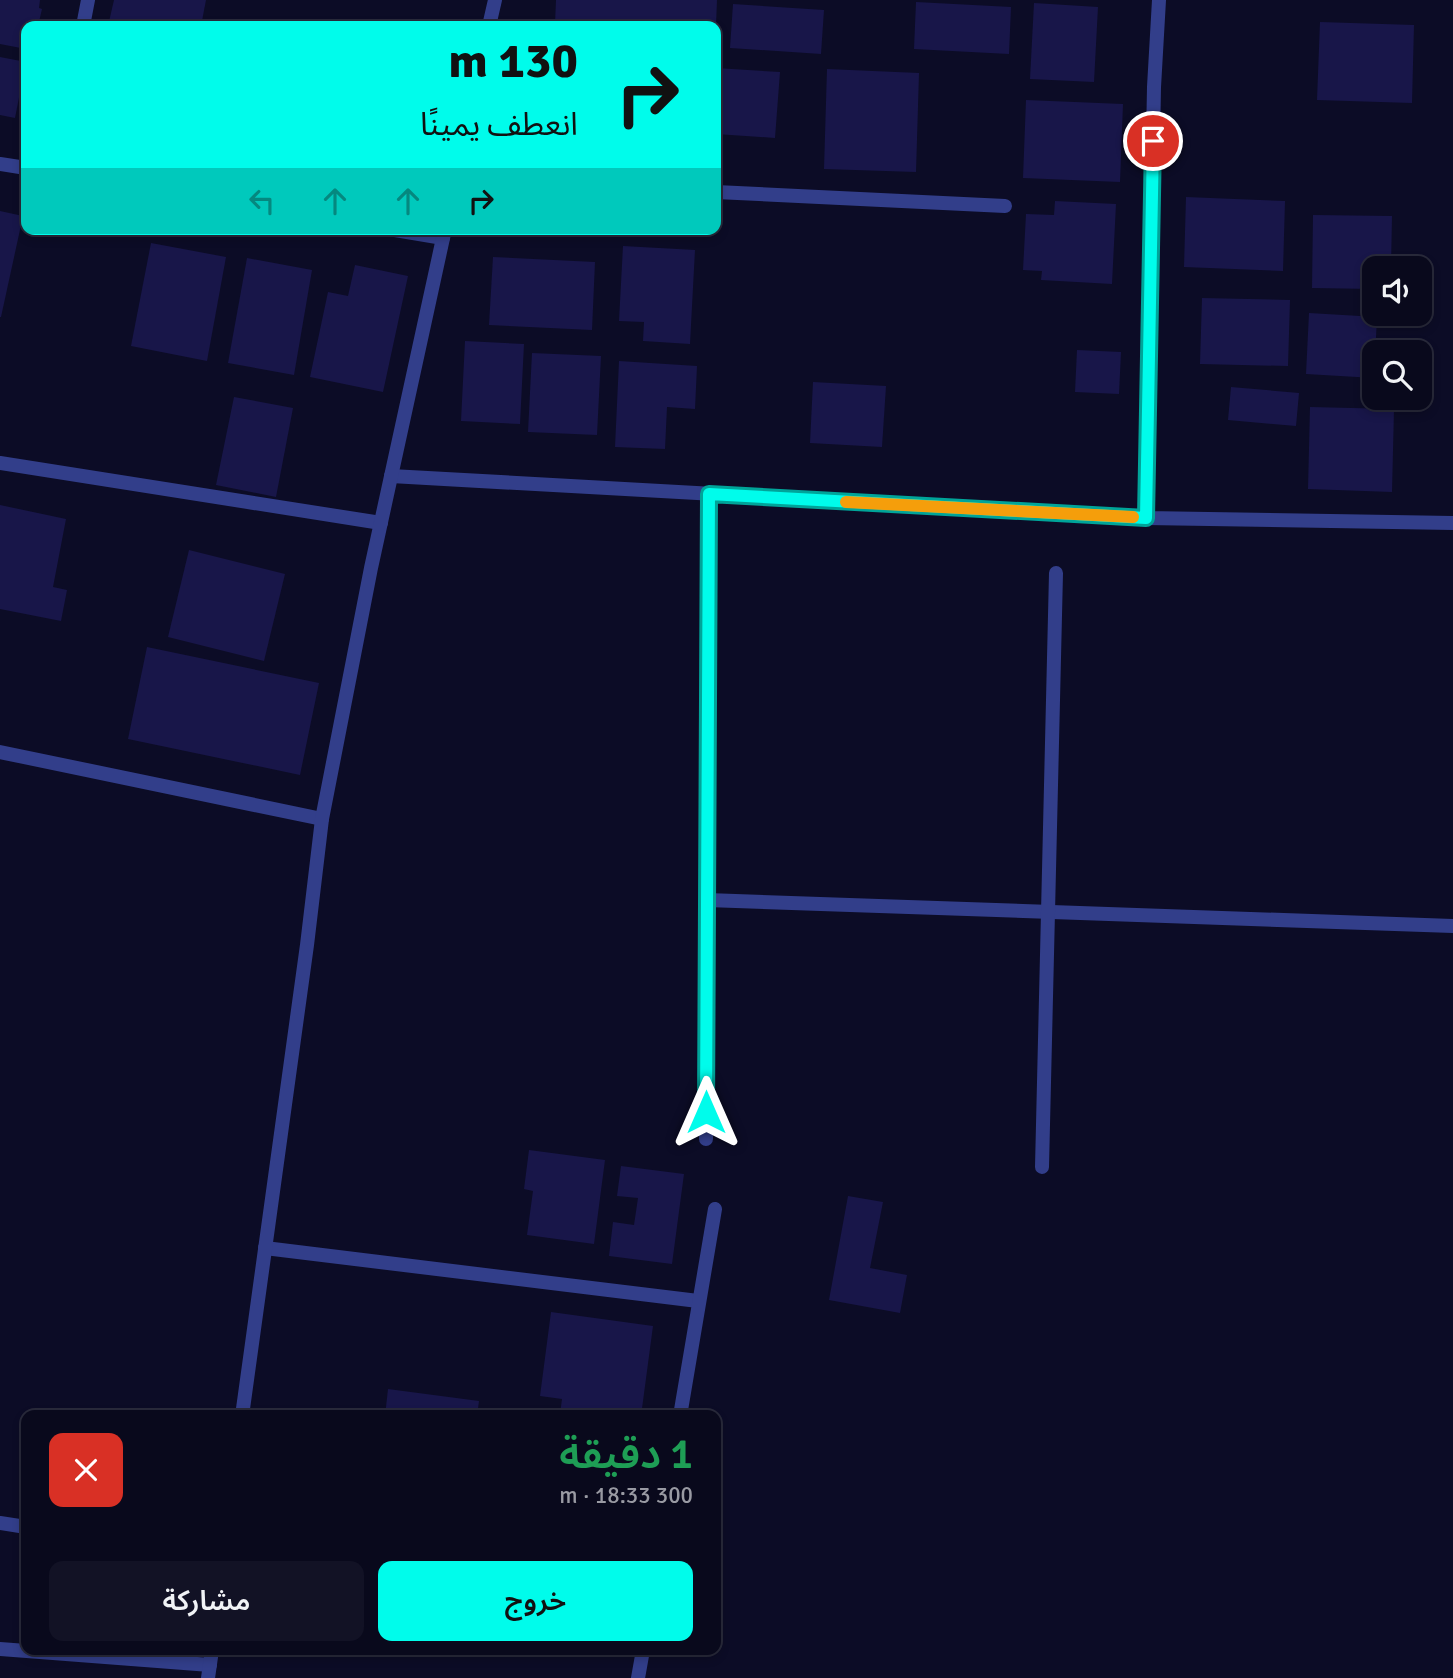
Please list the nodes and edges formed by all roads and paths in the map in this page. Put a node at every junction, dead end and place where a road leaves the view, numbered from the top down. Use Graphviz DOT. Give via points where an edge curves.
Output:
graph roads {
  1 [pos="88,0"];
  2 [pos="495,0"];
  3 [pos="1159,0"];
  4 [pos="84,21"];
  5 [pos="490,21"];
  6 [pos="0,164"];
  7 [pos="21,167"];
  8 [pos="721,191"];
  9 [pos="1005,206"];
  10 [pos="444,235"];
  11 [pos="0,463"];
  12 [pos="391,476"];
  13 [pos="709,494"];
  14 [pos="1146,518"];
  15 [pos="381,523"];
  16 [pos="1453,523"];
  17 [pos="1056,573"];
  18 [pos="0,752"];
  19 [pos="321,819"];
  20 [pos="707,900"];
  21 [pos="1049,912"];
  22 [pos="1453,926"];
  23 [pos="706,1139"];
  24 [pos="1042,1167"];
  25 [pos="715,1209"];
  26 [pos="265,1248"];
  27 [pos="698,1301"];
  28 [pos="243,1410"];
  29 [pos="681,1410"];
  30 [pos="0,1523"];
  31 [pos="21,1526"];
  32 [pos="0,1649"];
  33 [pos="21,1650"];
  34 [pos="84,1655"];
  35 [pos="642,1655"];
  36 [pos="210,1664"];
  37 [pos="638,1678"];
  1 -- 4 [label="street"];
  2 -- 5 [label="street"];
  3 -- 14 [label="street"];
  6 -- 7 [label="street"];
  8 -- 9 [label="street"];
  10 -- 12 [label="street"];
  11 -- 15 [label="street"];
  12 -- 13 [label="street"];
  12 -- 15 [label="street"];
  13 -- 14 [label="street"];
  13 -- 20 [label="street"];
  14 -- 16 [label="street"];
  15 -- 19 [label="street"];
  17 -- 21 [label="street"];
  18 -- 19 [label="street"];
  19 -- 26 [label="street"];
  20 -- 21 [label="street"];
  20 -- 23 [label="street"];
  21 -- 22 [label="street"];
  21 -- 24 [label="street"];
  25 -- 27 [label="street"];
  26 -- 27 [label="street"];
  26 -- 28 [label="street"];
  27 -- 29 [label="street"];
  30 -- 31 [label="street"];
  32 -- 33 [label="street"];
  34 -- 36 [label="street"];
  35 -- 37 [label="street"];
}
